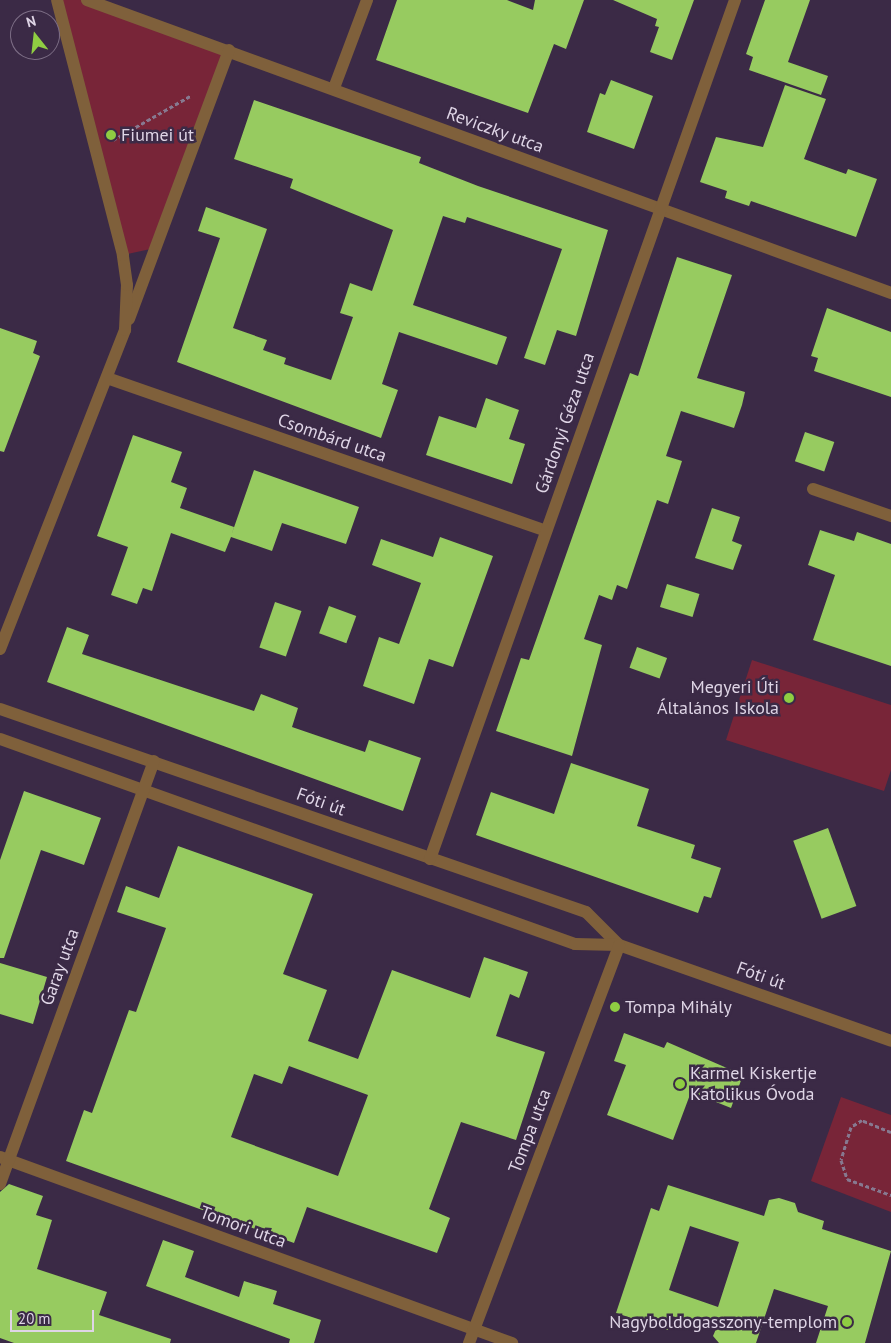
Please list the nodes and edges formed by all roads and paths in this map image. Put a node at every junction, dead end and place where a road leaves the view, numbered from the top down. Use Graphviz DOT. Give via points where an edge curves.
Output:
graph roads {
  1 [pos="57,0"];
  2 [pos="87,0"];
  3 [pos="367,0"];
  4 [pos="735,0"];
  5 [pos="229,50"];
  6 [pos="218,80"];
  7 [pos="334,88"];
  8 [pos="112,140"];
  9 [pos="659,209"];
  10 [pos="891,293"];
  11 [pos="125,330"];
  12 [pos="107,378"];
  13 [pos="813,489"];
  14 [pos="891,516"];
  15 [pos="546,531"];
  16 [pos="0,649"];
  17 [pos="0,709"];
  18 [pos="0,739"];
  19 [pos="154,761"];
  20 [pos="143,792"];
  21 [pos="430,859"];
  22 [pos="619,945"];
  23 [pos="891,1041"];
  24 [pos="891,1132"];
  25 [pos="4,1159"];
  26 [pos="0,1184"];
  27 [pos="891,1195"];
  28 [pos="474,1329"];
  29 [pos="469,1343"];
  30 [pos="512,1343"];
  1 -- 11 [label="street" via="123,255 127,284"];
  2 -- 5 [label="street, Reviczky utca"];
  3 -- 7 [label="street"];
  4 -- 9 [label="street, Gárdonyi Géza utca"];
  5 -- 6 [label="street"];
  5 -- 7 [label="street, Reviczky utca"];
  6 -- 8 [label="path"];
  6 -- 11 [label="street"];
  7 -- 9 [label="street, Reviczky utca"];
  9 -- 10 [label="street, Reviczky utca"];
  9 -- 15 [label="street, Gárdonyi Géza utca"];
  11 -- 12 [label="street"];
  12 -- 15 [label="street, Csombárd utca"];
  12 -- 16 [label="street"];
  13 -- 14 [label="street"];
  15 -- 21 [label="street, Gárdonyi Géza utca"];
  17 -- 19 [label="street, Fóti út"];
  18 -- 20 [label="street, Fóti út"];
  19 -- 20 [label="street, Garay utca"];
  19 -- 21 [label="street, Fóti út"];
  20 -- 22 [label="street, Fóti út" via="575,944"];
  20 -- 25 [label="street, Garay utca"];
  21 -- 22 [label="street, Fóti út" via="586,912"];
  22 -- 23 [label="street, Fóti út"];
  22 -- 28 [label="street, Tompa utca"];
  24 -- 27 [label="path" via="862,1120 851,1127 841,1160 847,1179"];
  25 -- 26 [label="street, Garay utca"];
  25 -- 28 [label="street, Tomori utca"];
  28 -- 29 [label="street, Tompa utca"];
  28 -- 30 [label="street, Tomori utca"];
}
